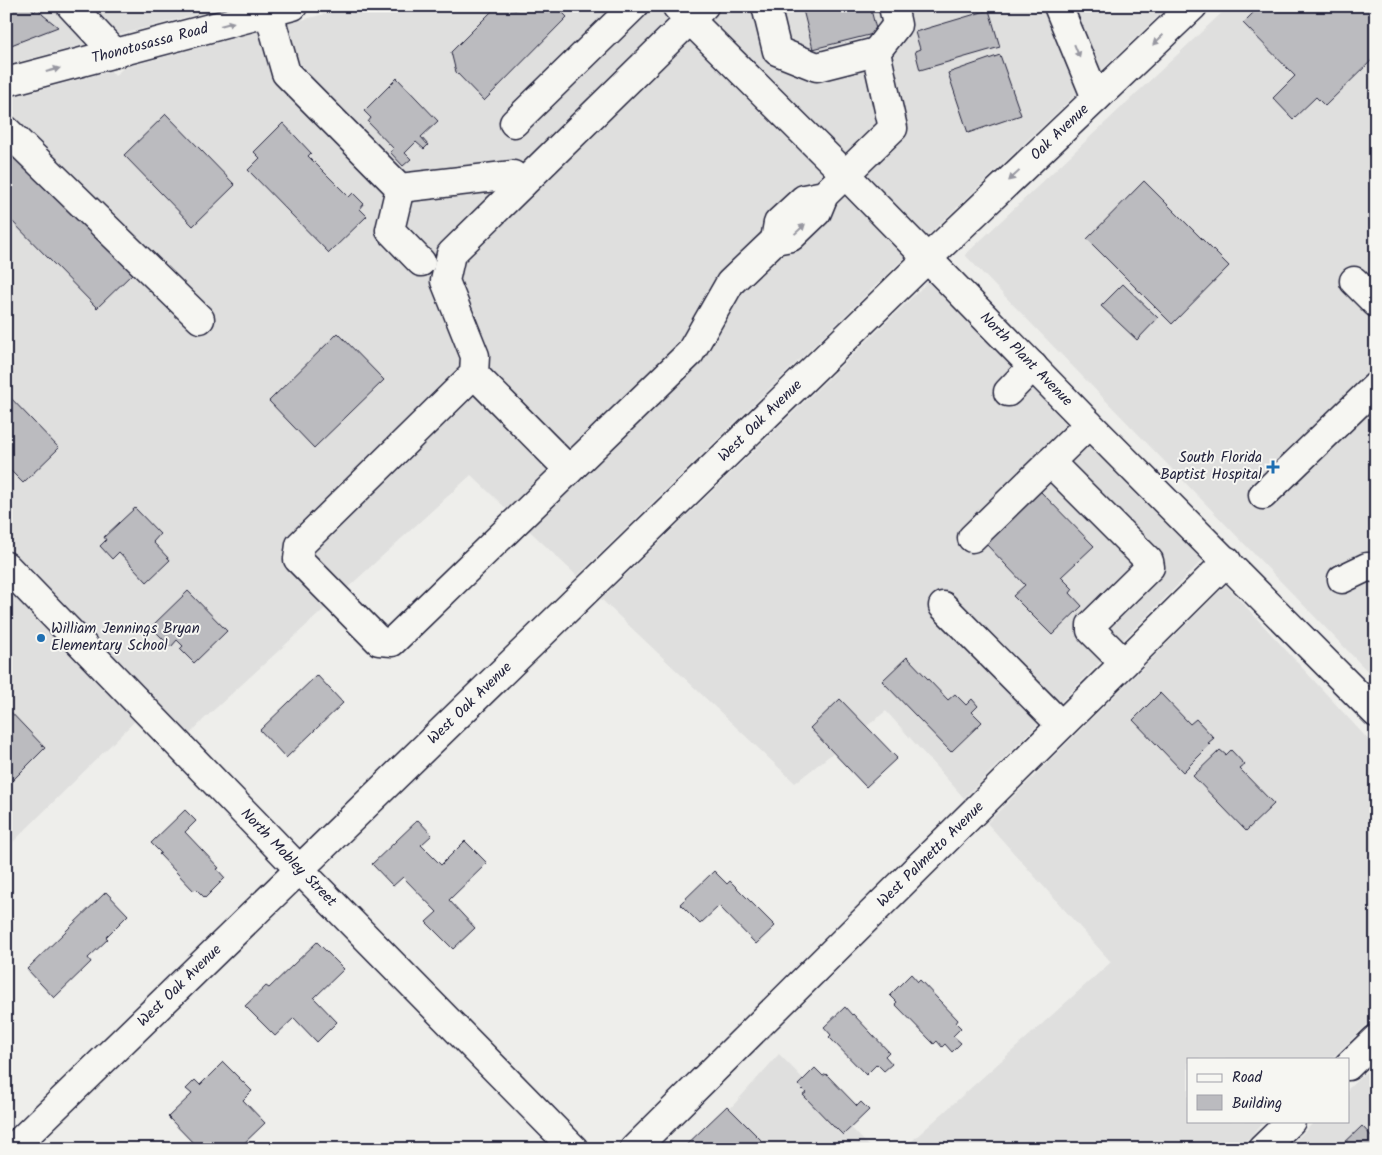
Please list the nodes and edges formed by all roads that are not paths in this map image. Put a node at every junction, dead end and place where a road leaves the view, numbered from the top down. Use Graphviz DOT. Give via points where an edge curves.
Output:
graph roads {
  1 [pos="71,6"];
  2 [pos="634,6"];
  3 [pos="766,6"];
  4 [pos="893,6"];
  5 [pos="1058,6"];
  6 [pos="1193,6"];
  7 [pos="281,10"];
  8 [pos="690,11"];
  9 [pos="876,52"];
  10 [pos="115,53"];
  11 [pos="6,82"];
  12 [pos="1096,98"];
  13 [pos="514,123"];
  14 [pos="6,130"];
  15 [pos="845,174"];
  16 [pos="522,184"];
  17 [pos="400,188"];
  18 [pos="928,258"];
  19 [pos="421,262"];
  20 [pos="1354,281"];
  21 [pos="1376,303"];
  22 [pos="200,319"];
  23 [pos="1033,366"];
  24 [pos="474,374"];
  25 [pos="1376,386"];
  26 [pos="1008,392"];
  27 [pos="1089,424"];
  28 [pos="1050,462"];
  29 [pos="569,470"];
  30 [pos="1263,495"];
  31 [pos="972,538"];
  32 [pos="1226,561"];
  33 [pos="6,566"];
  34 [pos="1376,568"];
  35 [pos="1342,579"];
  36 [pos="943,606"];
  37 [pos="1124,663"];
  38 [pos="1376,713"];
  39 [pos="1062,725"];
  40 [pos="299,869"];
  41 [pos="1376,1039"];
  42 [pos="1350,1064"];
  43 [pos="1290,1122"];
  44 [pos="12,1149"];
  45 [pos="574,1149"];
  46 [pos="634,1149"];
  47 [pos="1262,1149"];
  1 -- 10 [label="street"];
  2 -- 13 [label="street"];
  3 -- 9 [label="street" via="776,51 817,67"];
  4 -- 9 [label="street" via="897,25"];
  5 -- 12 [label="street, one-way"];
  6 -- 12 [label="street, Oak Avenue, one-way"];
  10 -- 7 [label="street, Thonotosassa Road, one-way"];
  7 -- 17 [label="street" via="286,73"];
  8 -- 15 [label="street, North Plant Avenue"];
  8 -- 16 [label="street"];
  9 -- 15 [label="street" via="893,128"];
  11 -- 10 [label="street, Thonotosassa Road, one-way"];
  12 -- 18 [label="street, Oak Avenue, one-way"];
  14 -- 22 [label="street"];
  15 -- 18 [label="street, North Plant Avenue"];
  15 -- 29 [label="street" via="824,195 804,199 778,223 775,240 730,283 690,353"];
  16 -- 17 [label="street" via="513,175"];
  16 -- 24 [label="street" via="450,254 445,280 475,356"];
  17 -- 19 [label="street" via="390,230"];
  18 -- 23 [label="street, North Plant Avenue"];
  18 -- 40 [label="street, West Oak Avenue"];
  20 -- 21 [label="street"];
  23 -- 26 [label="street"];
  23 -- 27 [label="street, North Plant Avenue"];
  24 -- 29 [label="street"];
  24 -- 29 [label="street" via="300,545 298,560 379,641 392,642"];
  25 -- 30 [label="street"];
  27 -- 28 [label="street"];
  27 -- 32 [label="street, North Plant Avenue"];
  28 -- 31 [label="street"];
  28 -- 37 [label="street" via="1149,561 1150,567 1091,625 1091,630"];
  32 -- 37 [label="street, West Palmetto Avenue"];
  32 -- 38 [label="street, North Plant Avenue"];
  33 -- 40 [label="street, North Mobley Street"];
  34 -- 35 [label="street" via="1367,567"];
  36 -- 39 [label="street"];
  37 -- 39 [label="street, West Palmetto Avenue"];
  39 -- 46 [label="street, West Palmetto Avenue"];
  40 -- 44 [label="street, West Oak Avenue"];
  40 -- 45 [label="street, North Mobley Street"];
  41 -- 42 [label="street"];
  43 -- 47 [label="street"];
}
